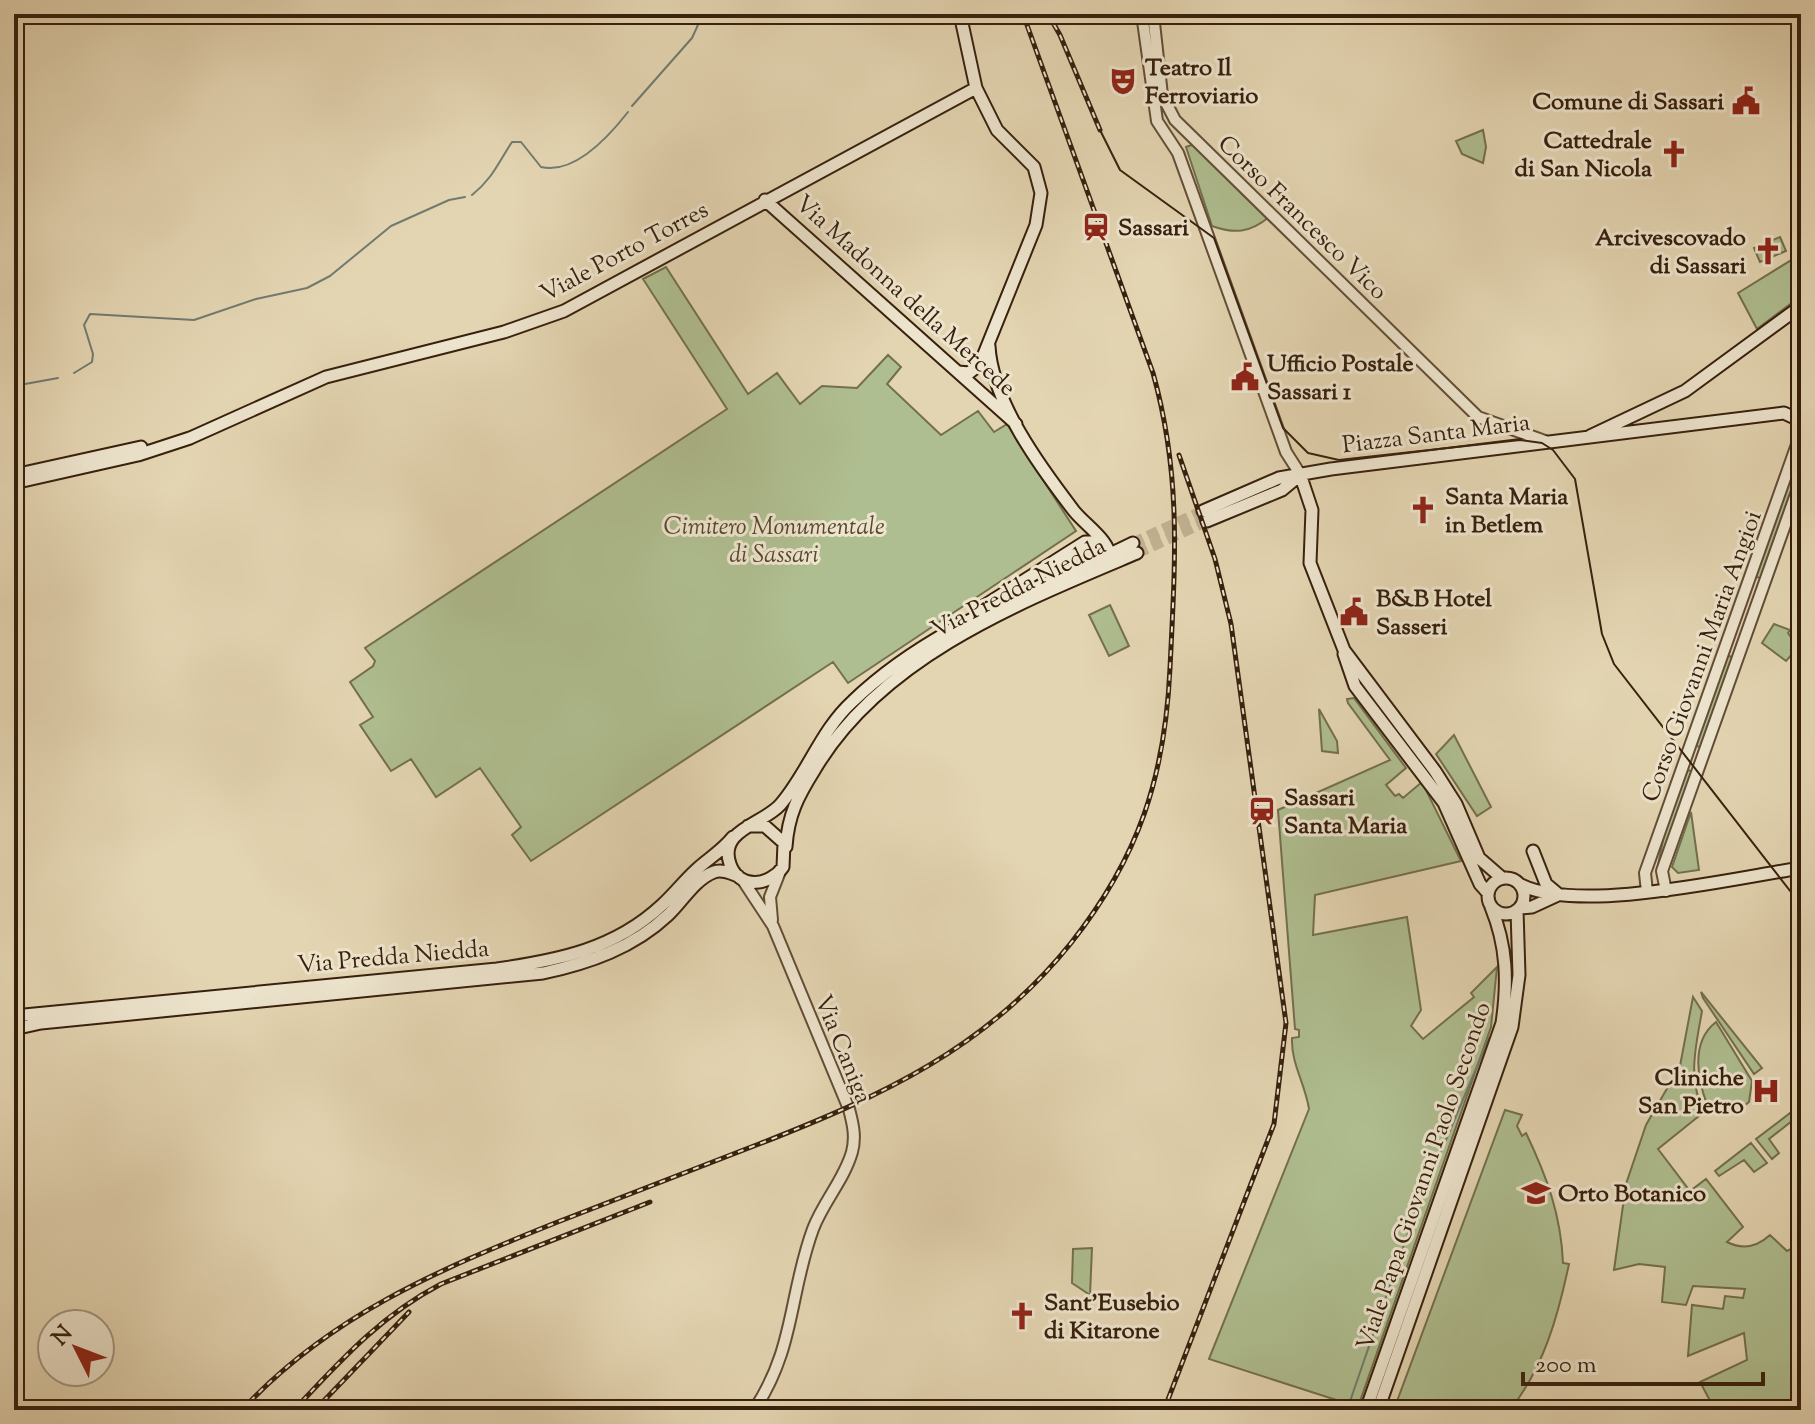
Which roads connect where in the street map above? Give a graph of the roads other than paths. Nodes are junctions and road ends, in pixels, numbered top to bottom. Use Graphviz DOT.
graph roads {
  1 [pos="960,14"];
  2 [pos="1149,15"];
  3 [pos="976,88"];
  4 [pos="1194,138"];
  5 [pos="1175,150"];
  6 [pos="765,200"];
  7 [pos="1801,306"];
  8 [pos="990,338"];
  9 [pos="958,372"];
  10 [pos="1655,408"];
  11 [pos="230,420"];
  12 [pos="1801,421"];
  13 [pos="1016,424"];
  14 [pos="1661,430"];
  15 [pos="1801,433"];
  16 [pos="1578,440"];
  17 [pos="1545,441"];
  18 [pos="1300,474"];
  19 [pos="14,475"];
  20 [pos="1801,480"];
  21 [pos="14,483"];
  22 [pos="1075,513"];
  23 [pos="1205,516"];
  24 [pos="1074,548"];
  25 [pos="1107,548"];
  26 [pos="1104,568"];
  27 [pos="945,634"];
  28 [pos="1344,650"];
  29 [pos="748,826"];
  30 [pos="733,837"];
  31 [pos="1533,851"];
  32 [pos="786,852"];
  33 [pos="1801,868"];
  34 [pos="1503,873"];
  35 [pos="779,874"];
  36 [pos="740,878"];
  37 [pos="1521,885"];
  38 [pos="1666,891"];
  39 [pos="1647,892"];
  40 [pos="1488,893"];
  41 [pos="1559,895"];
  42 [pos="1491,907"];
  43 [pos="1523,908"];
  44 [pos="773,926"];
  45 [pos="14,1016"];
  46 [pos="14,1029"];
  47 [pos="754,1410"];
  48 [pos="1366,1410"];
  49 [pos="1378,1410"];
  1 -- 3 [label="main road"];
  2 -- 4 [label="street, Corso Francesco Vico"];
  2 -- 5 [label="street, Corso Francesco Vico"];
  3 -- 6 [label="main road, Viale Porto Torres"];
  3 -- 8 [label="main road"];
  4 -- 5 [label="street"];
  4 -- 17 [label="street, Corso Francesco Vico"];
  5 -- 18 [label="street, Corso Francesco Vico"];
  6 -- 9 [label="main road, Via Madonna della Mercede"];
  6 -- 11 [label="main road, Viale Porto Torres"];
  7 -- 10 [label="main road"];
  8 -- 9 [label="main road"];
  8 -- 13 [label="main road"];
  9 -- 13 [label="main road, Via Madonna della Mercede"];
  10 -- 14 [label="main road"];
  10 -- 16 [label="main road"];
  11 -- 19 [label="main road, Viale Porto Torres"];
  11 -- 21 [label="main road, Viale Porto Torres"];
  12 -- 14 [label="main road, Piazza Santa Maria"];
  13 -- 22 [label="main road"];
  14 -- 16 [label="main road, Piazza Santa Maria"];
  15 -- 39 [label="street, Corso Giovanni Maria Angioi"];
  16 -- 17 [label="main road, Piazza Santa Maria"];
  17 -- 18 [label="main road, Piazza Santa Maria"];
  18 -- 23 [label="main road"];
  18 -- 28 [label="main road"];
  20 -- 38 [label="street, Corso Giovanni Maria Angioi"];
  22 -- 24 [label="main road"];
  22 -- 25 [label="main road"];
  24 -- 25 [label="main road, Via Predda Niedda"];
  24 -- 27 [label="main road, Via Predda Niedda"];
  25 -- 26 [label="main road"];
  25 -- 26 [label="main road, Via Predda Niedda"];
  25 -- 27 [label="main road, Via Predda Niedda"];
  26 -- 32 [label="main road, Via Predda Niedda"];
  27 -- 29 [label="main road, Via Predda Niedda"];
  28 -- 34 [label="main road"];
  28 -- 40 [label="main road"];
  29 -- 30 [label="main road"];
  29 -- 32 [label="main road"];
  30 -- 36 [label="main road"];
  30 -- 45 [label="main road, Via Predda Niedda"];
  31 -- 41 [label="main road"];
  32 -- 35 [label="main road"];
  33 -- 38 [label="main road"];
  34 -- 37 [label="main road"];
  34 -- 40 [label="main road"];
  35 -- 36 [label="main road"];
  35 -- 44 [label="street, Via Caniga"];
  36 -- 44 [label="street, Via Caniga"];
  36 -- 46 [label="main road, Via Predda Niedda"];
  37 -- 41 [label="main road"];
  37 -- 43 [label="main road"];
  38 -- 39 [label="main road"];
  39 -- 41 [label="main road"];
  40 -- 42 [label="main road"];
  41 -- 43 [label="main road"];
  42 -- 43 [label="main road"];
  42 -- 48 [label="main road, Viale Papa Giovanni Paolo Secondo"];
  43 -- 49 [label="main road, Viale Papa Giovanni Paolo Secondo"];
  44 -- 47 [label="street, Via Caniga"];
}
